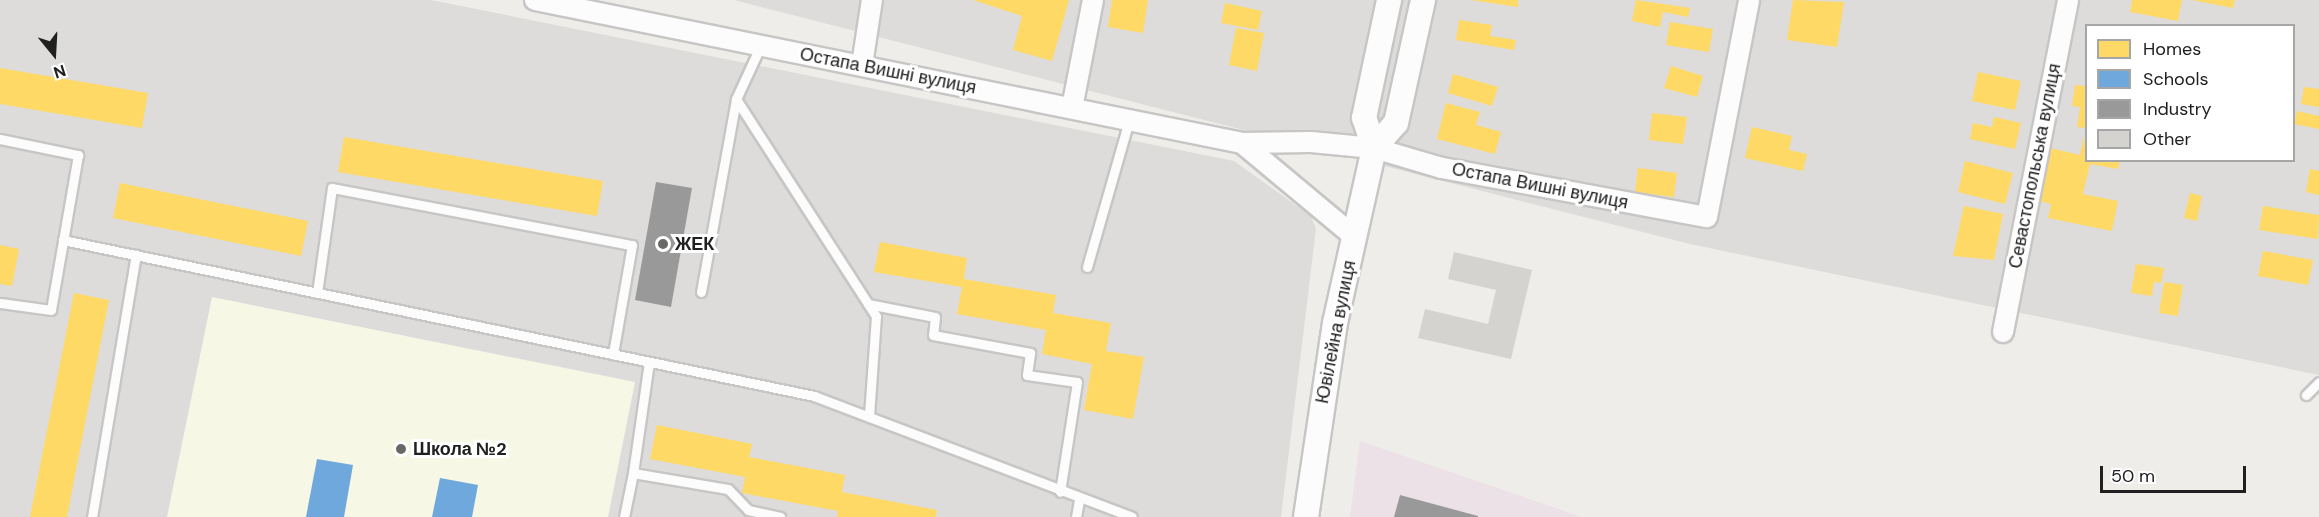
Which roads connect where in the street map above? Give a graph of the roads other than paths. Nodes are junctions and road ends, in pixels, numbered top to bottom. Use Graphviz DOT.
graph roads {
  1 [pos="535,0"];
  2 [pos="872,0"];
  3 [pos="1093,0"];
  4 [pos="1389,0"];
  5 [pos="1423,0"];
  6 [pos="1749,0"];
  7 [pos="2068,0"];
  8 [pos="760,47"];
  9 [pos="862,65"];
  10 [pos="736,99"];
  11 [pos="1072,108"];
  12 [pos="1129,121"];
  13 [pos="0,139"];
  14 [pos="1242,143"];
  15 [pos="1374,148"];
  16 [pos="1355,237"];
  17 [pos="63,240"];
  18 [pos="136,255"];
  19 [pos="1087,267"];
  20 [pos="700,292"];
  21 [pos="317,293"];
  22 [pos="0,303"];
  23 [pos="868,304"];
  24 [pos="2003,332"];
  25 [pos="613,354"];
  26 [pos="649,362"];
  27 [pos="2319,382"];
  28 [pos="2306,395"];
  29 [pos="869,417"];
  30 [pos="633,473"];
  31 [pos="1060,492"];
  32 [pos="1079,500"];
  33 [pos="92,517"];
  34 [pos="624,517"];
  35 [pos="780,517"];
  36 [pos="1076,517"];
  37 [pos="1132,517"];
  38 [pos="1306,517"];
  1 -- 8 [label="street, Остапа Вишні вулиця"];
  2 -- 9 [label="street"];
  3 -- 11 [label="street"];
  4 -- 15 [label="street"];
  5 -- 15 [label="street"];
  6 -- 15 [label="street, Остапа Вишні вулиця"];
  7 -- 24 [label="street, Севастопольська вулиця"];
  8 -- 9 [label="street, Остапа Вишні вулиця"];
  8 -- 10 [label="lane"];
  9 -- 11 [label="street, Остапа Вишні вулиця"];
  10 -- 20 [label="lane"];
  10 -- 23 [label="lane"];
  11 -- 12 [label="street, Остапа Вишні вулиця"];
  12 -- 14 [label="street, Остапа Вишні вулиця"];
  12 -- 19 [label="lane"];
  13 -- 17 [label="lane"];
  14 -- 15 [label="street, Остапа Вишні вулиця"];
  14 -- 16 [label="street"];
  15 -- 16 [label="street, Ювілейна вулиця"];
  16 -- 38 [label="street, Ювілейна вулиця"];
  17 -- 18 [label="lane"];
  17 -- 22 [label="lane"];
  18 -- 21 [label="lane"];
  18 -- 33 [label="lane"];
  21 -- 25 [label="lane"];
  21 -- 25 [label="lane"];
  23 -- 29 [label="lane"];
  23 -- 31 [label="lane"];
  25 -- 26 [label="lane"];
  26 -- 29 [label="lane"];
  26 -- 30 [label="lane"];
  27 -- 28 [label="lane"];
  29 -- 31 [label="lane"];
  30 -- 34 [label="lane"];
  30 -- 35 [label="lane"];
  31 -- 32 [label="lane"];
  32 -- 36 [label="lane"];
  32 -- 37 [label="lane"];
}
